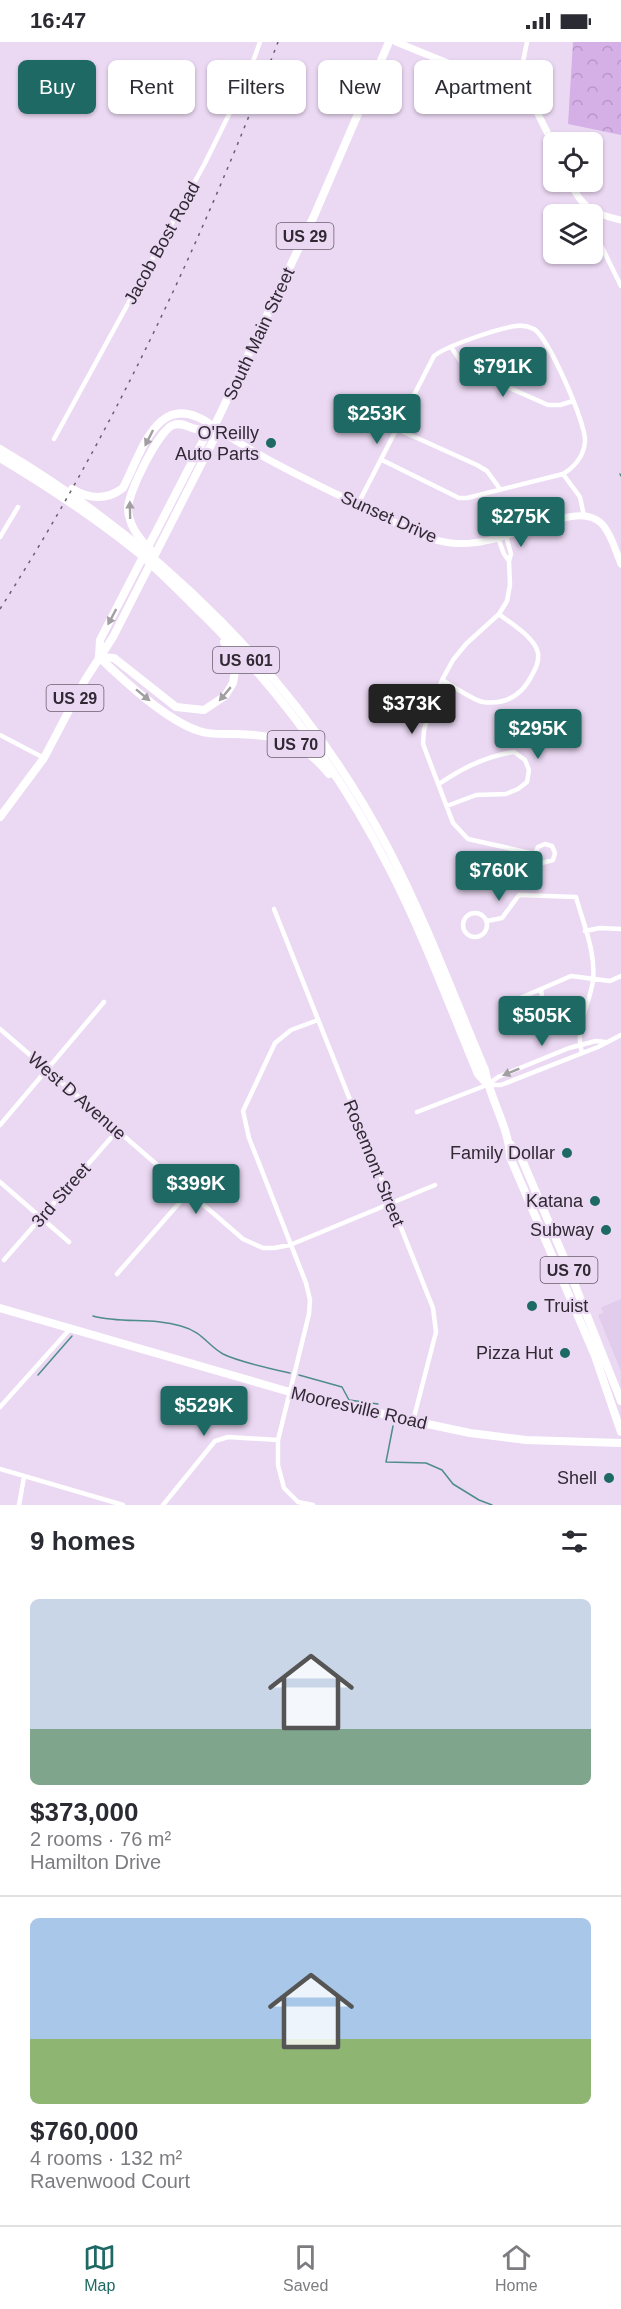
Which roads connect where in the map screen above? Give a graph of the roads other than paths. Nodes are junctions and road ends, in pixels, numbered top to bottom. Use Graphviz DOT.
graph roads {
  1 [pos="260,42"];
  2 [pos="389,42"];
  3 [pos="396,42"];
  4 [pos="527,42"];
  5 [pos="440,60"];
  6 [pos="523,60"];
  7 [pos="538,114"];
  8 [pos="547,132"];
  9 [pos="603,216"];
  10 [pos="621,220"];
  11 [pos="603,253"];
  12 [pos="621,286"];
  13 [pos="451,347"];
  14 [pos="573,400"];
  15 [pos="214,427"];
  16 [pos="397,429"];
  17 [pos="54,439"];
  18 [pos="0,449"];
  19 [pos="0,458"];
  20 [pos="382,460"];
  21 [pos="563,474"];
  22 [pos="500,489"];
  23 [pos="358,504"];
  24 [pos="18,507"];
  25 [pos="584,516"];
  26 [pos="506,536"];
  27 [pos="0,537"];
  28 [pos="498,538"];
  29 [pos="508,561"];
  30 [pos="621,564"];
  31 [pos="185,591"];
  32 [pos="499,614"];
  33 [pos="99,657"];
  34 [pos="442,680"];
  35 [pos="0,735"];
  36 [pos="44,758"];
  37 [pos="439,784"];
  38 [pos="447,806"];
  39 [pos="0,817"];
  40 [pos="535,854"];
  41 [pos="274,909"];
  42 [pos="487,921"];
  43 [pos="418,929"];
  44 [pos="621,929"];
  45 [pos="585,931"];
  46 [pos="621,976"];
  47 [pos="593,979"];
  48 [pos="541,990"];
  49 [pos="104,1002"];
  50 [pos="318,1020"];
  51 [pos="0,1029"];
  52 [pos="621,1035"];
  53 [pos="606,1042"];
  54 [pos="580,1046"];
  55 [pos="582,1053"];
  56 [pos="48,1071"];
  57 [pos="487,1085"];
  58 [pos="417,1112"];
  59 [pos="0,1125"];
  60 [pos="117,1131"];
  61 [pos="510,1144"];
  62 [pos="0,1182"];
  63 [pos="435,1185"];
  64 [pos="188,1193"];
  65 [pos="390,1204"];
  66 [pos="41,1218"];
  67 [pos="69,1242"];
  68 [pos="291,1245"];
  69 [pos="4,1260"];
  70 [pos="117,1274"];
  71 [pos="0,1308"];
  72 [pos="70,1329"];
  73 [pos="290,1392"];
  74 [pos="621,1401"];
  75 [pos="0,1407"];
  76 [pos="413,1421"];
  77 [pos="621,1432"];
  78 [pos="278,1440"];
  79 [pos="621,1443"];
  80 [pos="0,1469"];
  81 [pos="24,1477"];
  82 [pos="19,1505"];
  83 [pos="123,1505"];
  84 [pos="163,1505"];
  85 [pos="313,1505"];
  1 -- 17 [label="street, Jacob Bost Road"];
  2 -- 15 [label="main road, South Main Street / US 29"];
  3 -- 5 [label="street"];
  4 -- 6 [label="street"];
  7 -- 8 [label="street"];
  9 -- 10 [label="street"];
  11 -- 12 [label="street"];
  13 -- 14 [label="street"];
  13 -- 14 [label="street"];
  13 -- 16 [label="street"];
  14 -- 21 [label="street"];
  15 -- 18 [label="highway, one-way"];
  15 -- 23 [label="street, Sunset Drive"];
  31 -- 15 [label="highway, US 70, one-way"];
  15 -- 33 [label="main road, South Main Street / US 29"];
  15 -- 33 [label="main road, South Main Street / US 29, one-way"];
  16 -- 20 [label="street"];
  16 -- 22 [label="street"];
  18 -- 31 [label="highway, US 601"];
  19 -- 31 [label="highway, US 601"];
  20 -- 22 [label="street"];
  20 -- 23 [label="street"];
  21 -- 22 [label="street"];
  21 -- 25 [label="street"];
  23 -- 28 [label="street, Sunset Drive"];
  24 -- 27 [label="street"];
  25 -- 26 [label="street, Sunset Drive"];
  25 -- 30 [label="street"];
  26 -- 28 [label="street, Sunset Drive"];
  26 -- 29 [label="street"];
  28 -- 29 [label="street"];
  29 -- 32 [label="street"];
  31 -- 33 [label="highway, one-way"];
  31 -- 43 [label="highway, US 601"];
  31 -- 57 [label="highway, US 70"];
  32 -- 34 [label="street"];
  32 -- 34 [label="street"];
  33 -- 36 [label="main road, South Main Street / US 29"];
  33 -- 43 [label="highway, US 70, one-way"];
  34 -- 37 [label="street"];
  35 -- 36 [label="street"];
  36 -- 39 [label="main road, South Main Street / US 29"];
  37 -- 38 [label="street"];
  37 -- 38 [label="street"];
  38 -- 40 [label="street"];
  40 -- 40 [label="street"];
  41 -- 50 [label="street, Rosemont Street"];
  42 -- 42 [label="street"];
  42 -- 45 [label="street"];
  43 -- 57 [label="highway, US 70"];
  44 -- 45 [label="street"];
  45 -- 47 [label="street"];
  46 -- 47 [label="street"];
  47 -- 48 [label="street"];
  47 -- 54 [label="street"];
  48 -- 48 [label="street"];
  49 -- 56 [label="street"];
  50 -- 65 [label="street, Rosemont Street"];
  50 -- 68 [label="street"];
  51 -- 56 [label="street, West D Avenue"];
  52 -- 53 [label="street"];
  53 -- 54 [label="street"];
  53 -- 55 [label="street"];
  54 -- 55 [label="street"];
  54 -- 57 [label="street, one-way"];
  55 -- 57 [label="street"];
  56 -- 59 [label="street"];
  56 -- 60 [label="street, West D Avenue"];
  57 -- 58 [label="street"];
  57 -- 61 [label="highway, US 70"];
  60 -- 64 [label="street, West D Avenue"];
  60 -- 66 [label="street, 3rd Street"];
  61 -- 74 [label="highway, US 70"];
  61 -- 77 [label="highway, US 70"];
  62 -- 66 [label="street"];
  63 -- 65 [label="street, West D Avenue"];
  64 -- 68 [label="street, West D Avenue"];
  64 -- 70 [label="street"];
  65 -- 68 [label="street, West D Avenue"];
  65 -- 76 [label="street, Rosemont Street"];
  66 -- 67 [label="street"];
  66 -- 69 [label="street, 3rd Street"];
  68 -- 73 [label="street"];
  71 -- 72 [label="main road, Mooresville Road"];
  72 -- 73 [label="main road, Mooresville Road"];
  72 -- 75 [label="street"];
  73 -- 76 [label="main road, Mooresville Road"];
  73 -- 78 [label="street"];
  76 -- 79 [label="main road, Mooresville Road"];
  78 -- 84 [label="street"];
  78 -- 85 [label="street"];
  80 -- 81 [label="street"];
  81 -- 82 [label="street"];
  81 -- 83 [label="street"];
}
